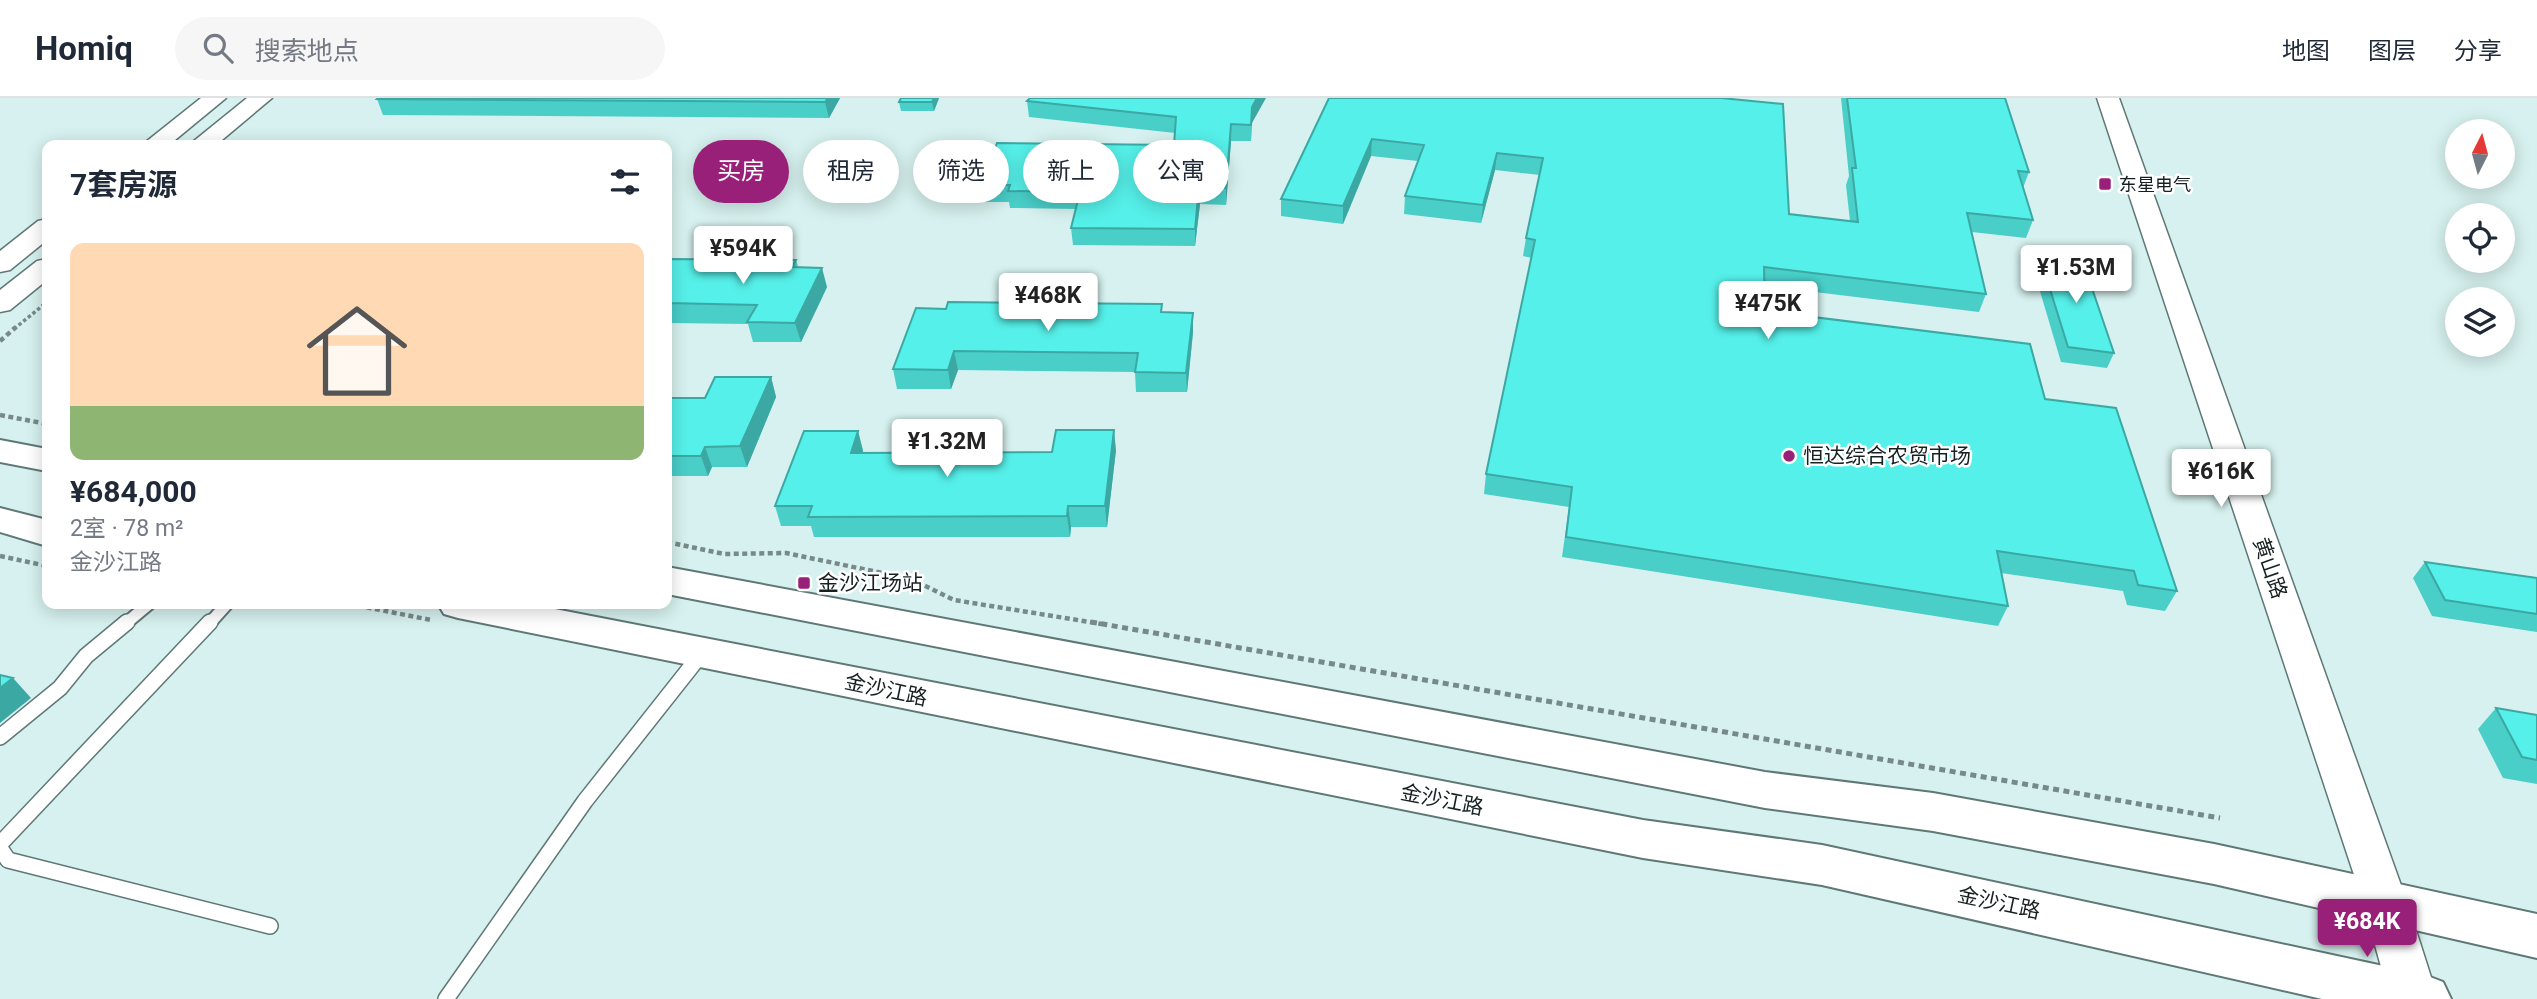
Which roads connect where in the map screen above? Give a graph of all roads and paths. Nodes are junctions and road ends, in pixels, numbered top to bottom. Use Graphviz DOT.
graph roads {
  1 [pos="215,98"];
  2 [pos="261,98"];
  3 [pos="2108,98"];
  4 [pos="160,140"];
  5 [pos="207,140"];
  6 [pos="42,232"];
  7 [pos="0,264"];
  8 [pos="42,271"];
  9 [pos="0,304"];
  10 [pos="42,306"];
  11 [pos="0,341"];
  12 [pos="0,415"];
  13 [pos="42,423"];
  14 [pos="0,451"];
  15 [pos="42,459"];
  16 [pos="14,532"];
  17 [pos="672,543"];
  18 [pos="42,561"];
  19 [pos="672,581"];
  20 [pos="143,609"];
  21 [pos="222,609"];
  22 [pos="483,609"];
  23 [pos="702,652"];
  24 [pos="0,737"];
  25 [pos="2220,818"];
  26 [pos="0,846"];
  27 [pos="2385,902"];
  28 [pos="270,926"];
  29 [pos="2537,936"];
  30 [pos="2417,998"];
  31 [pos="446,999"];
  1 -- 4 [label="street"];
  2 -- 5 [label="street"];
  3 -- 27 [label="street, 黄山路"];
  6 -- 7 [label="street"];
  8 -- 9 [label="street"];
  10 -- 11 [label="path"];
  12 -- 13 [label="path"];
  14 -- 15 [label="main road"];
  16 -- 18 [label="path"];
  17 -- 25 [label="path"];
  19 -- 27 [label="main road"];
  20 -- 24 [label="lane"];
  21 -- 26 [label="lane"];
  22 -- 23 [label="main road, 金沙江路"];
  23 -- 30 [label="main road, 金沙江路"];
  23 -- 31 [label="lane"];
  26 -- 28 [label="lane"];
  27 -- 29 [label="main road"];
  27 -- 30 [label="street, 黄山路"];
}
